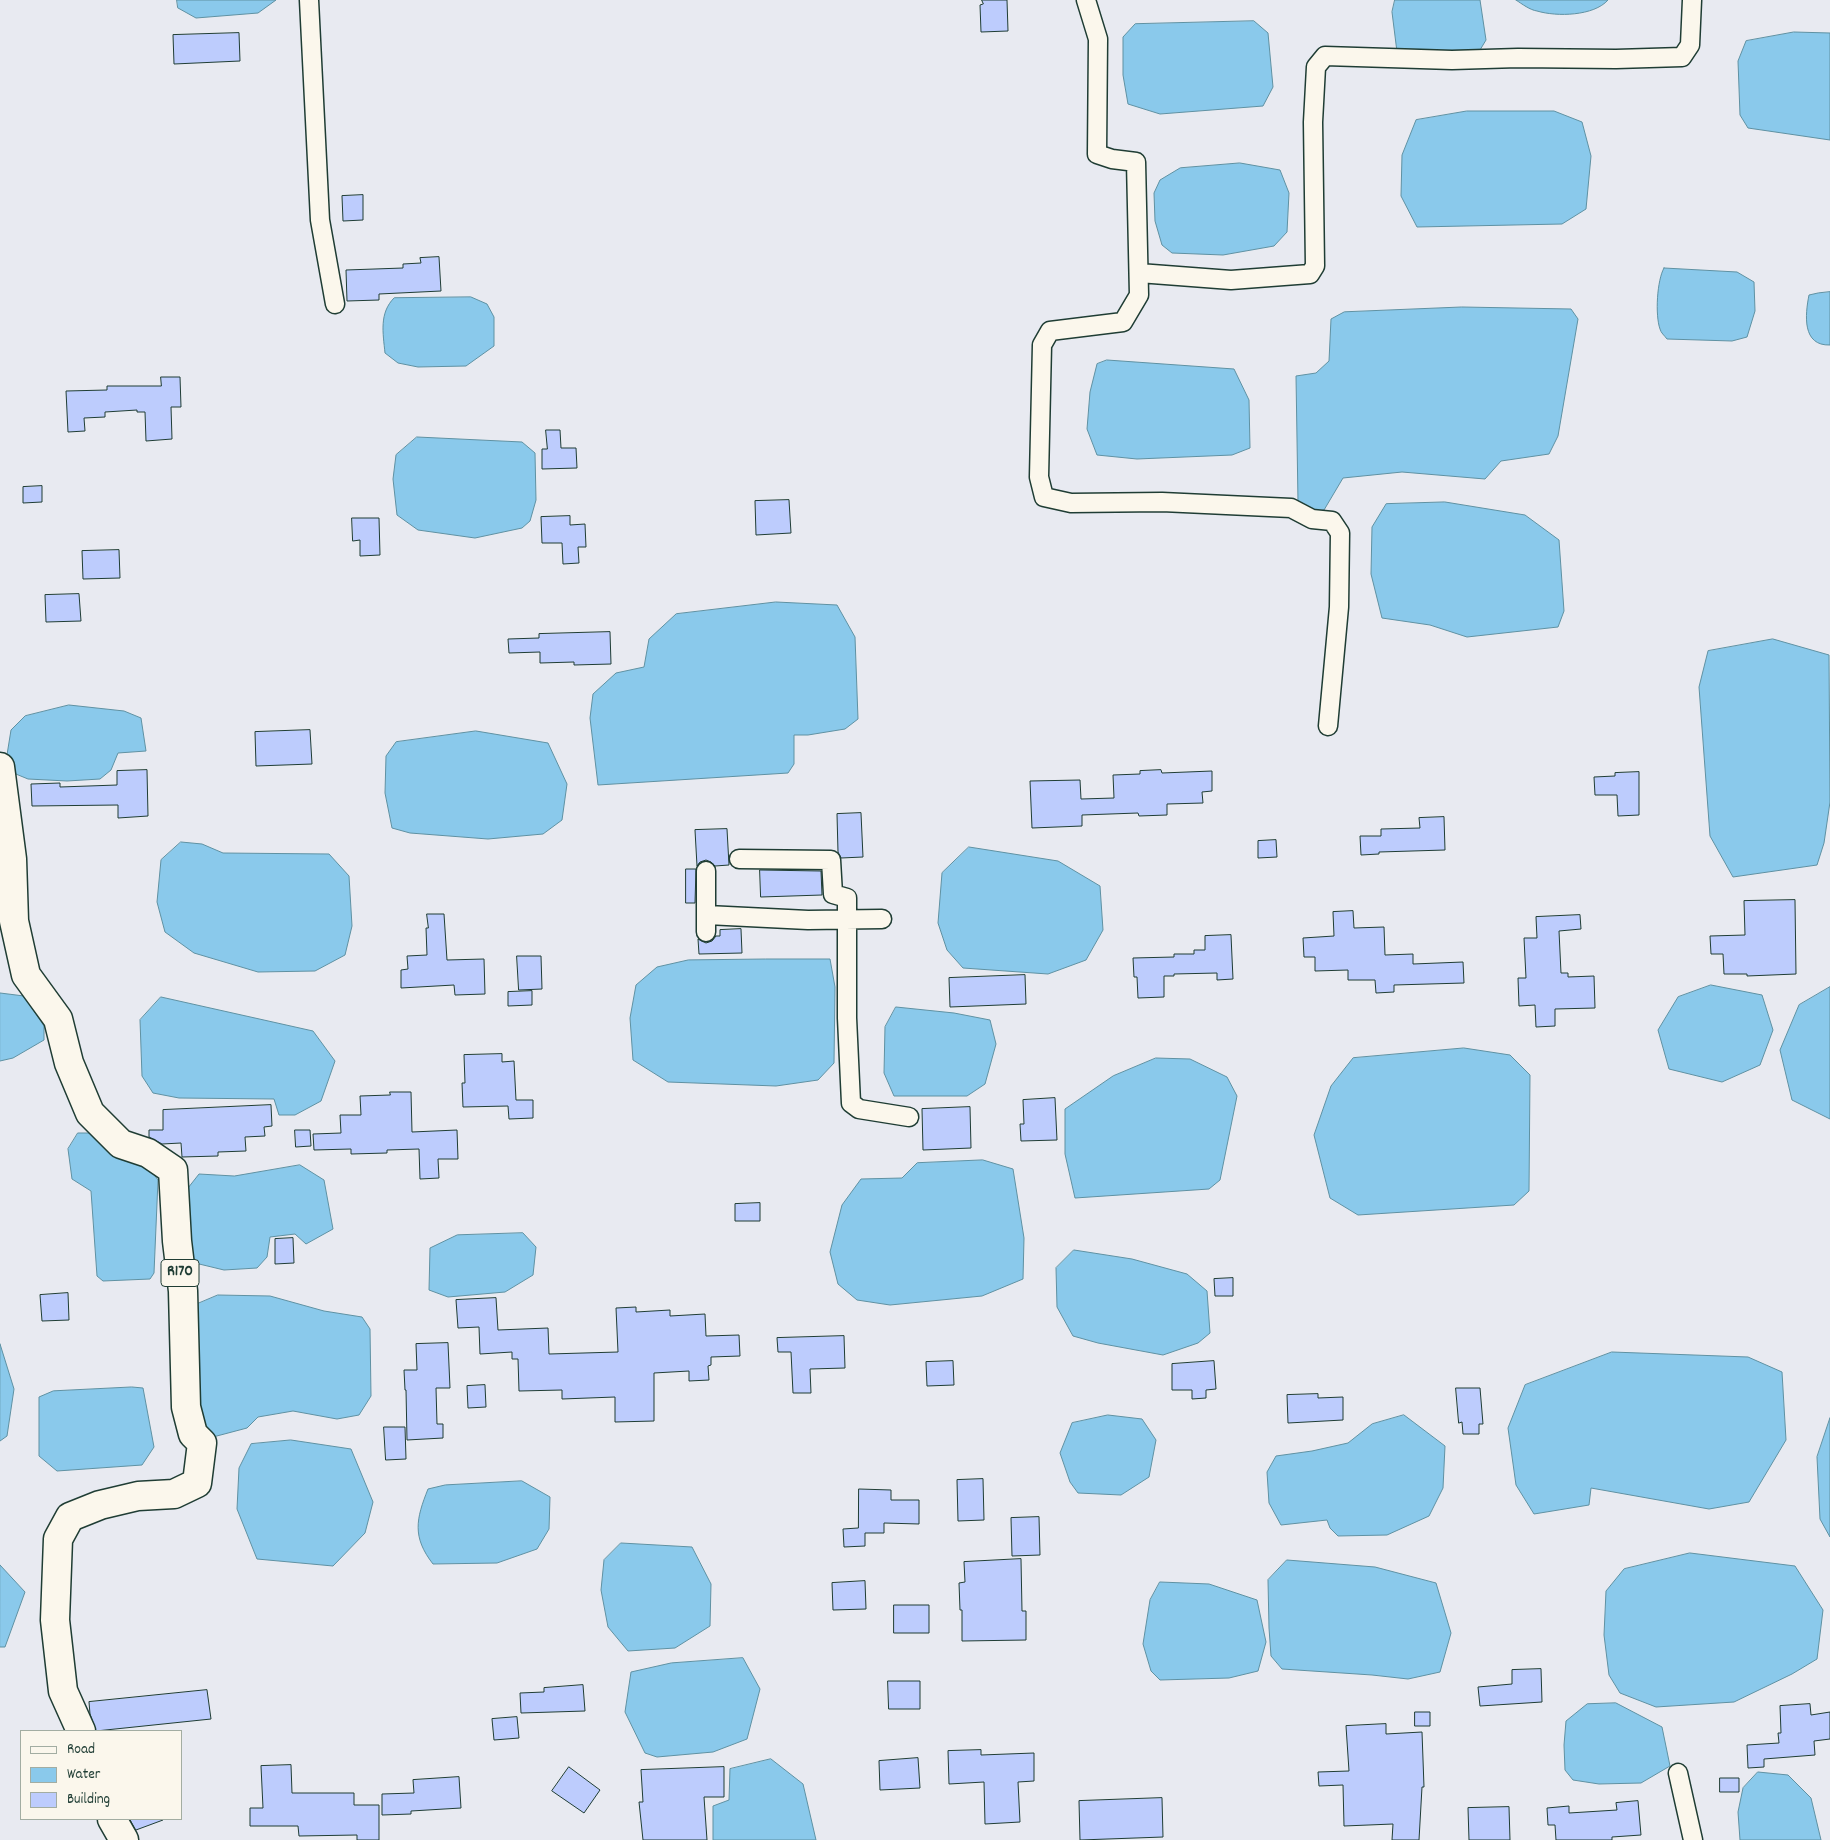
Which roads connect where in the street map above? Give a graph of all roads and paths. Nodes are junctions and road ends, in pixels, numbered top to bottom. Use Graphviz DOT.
graph roads {
  1 [pos="309,0"];
  2 [pos="1086,0"];
  3 [pos="1692,0"];
  4 [pos="1139,273"];
  5 [pos="335,304"];
  6 [pos="1328,726"];
  7 [pos="0,766"];
  8 [pos="738,859"];
  9 [pos="706,870"];
  10 [pos="882,919"];
  11 [pos="848,920"];
  12 [pos="909,1117"];
  13 [pos="81,1730"];
  14 [pos="1678,1773"];
  15 [pos="113,1820"];
  16 [pos="124,1840"];
  17 [pos="1693,1840"];
  1 -- 5 [label="street"];
  2 -- 4 [label="street"];
  3 -- 4 [label="street"];
  4 -- 6 [label="street"];
  7 -- 13 [label="main road, R170"];
  8 -- 11 [label="street"];
  9 -- 11 [label="street"];
  10 -- 11 [label="street"];
  11 -- 12 [label="street"];
  14 -- 17 [label="street"];
  15 -- 16 [label="main road"];
}
